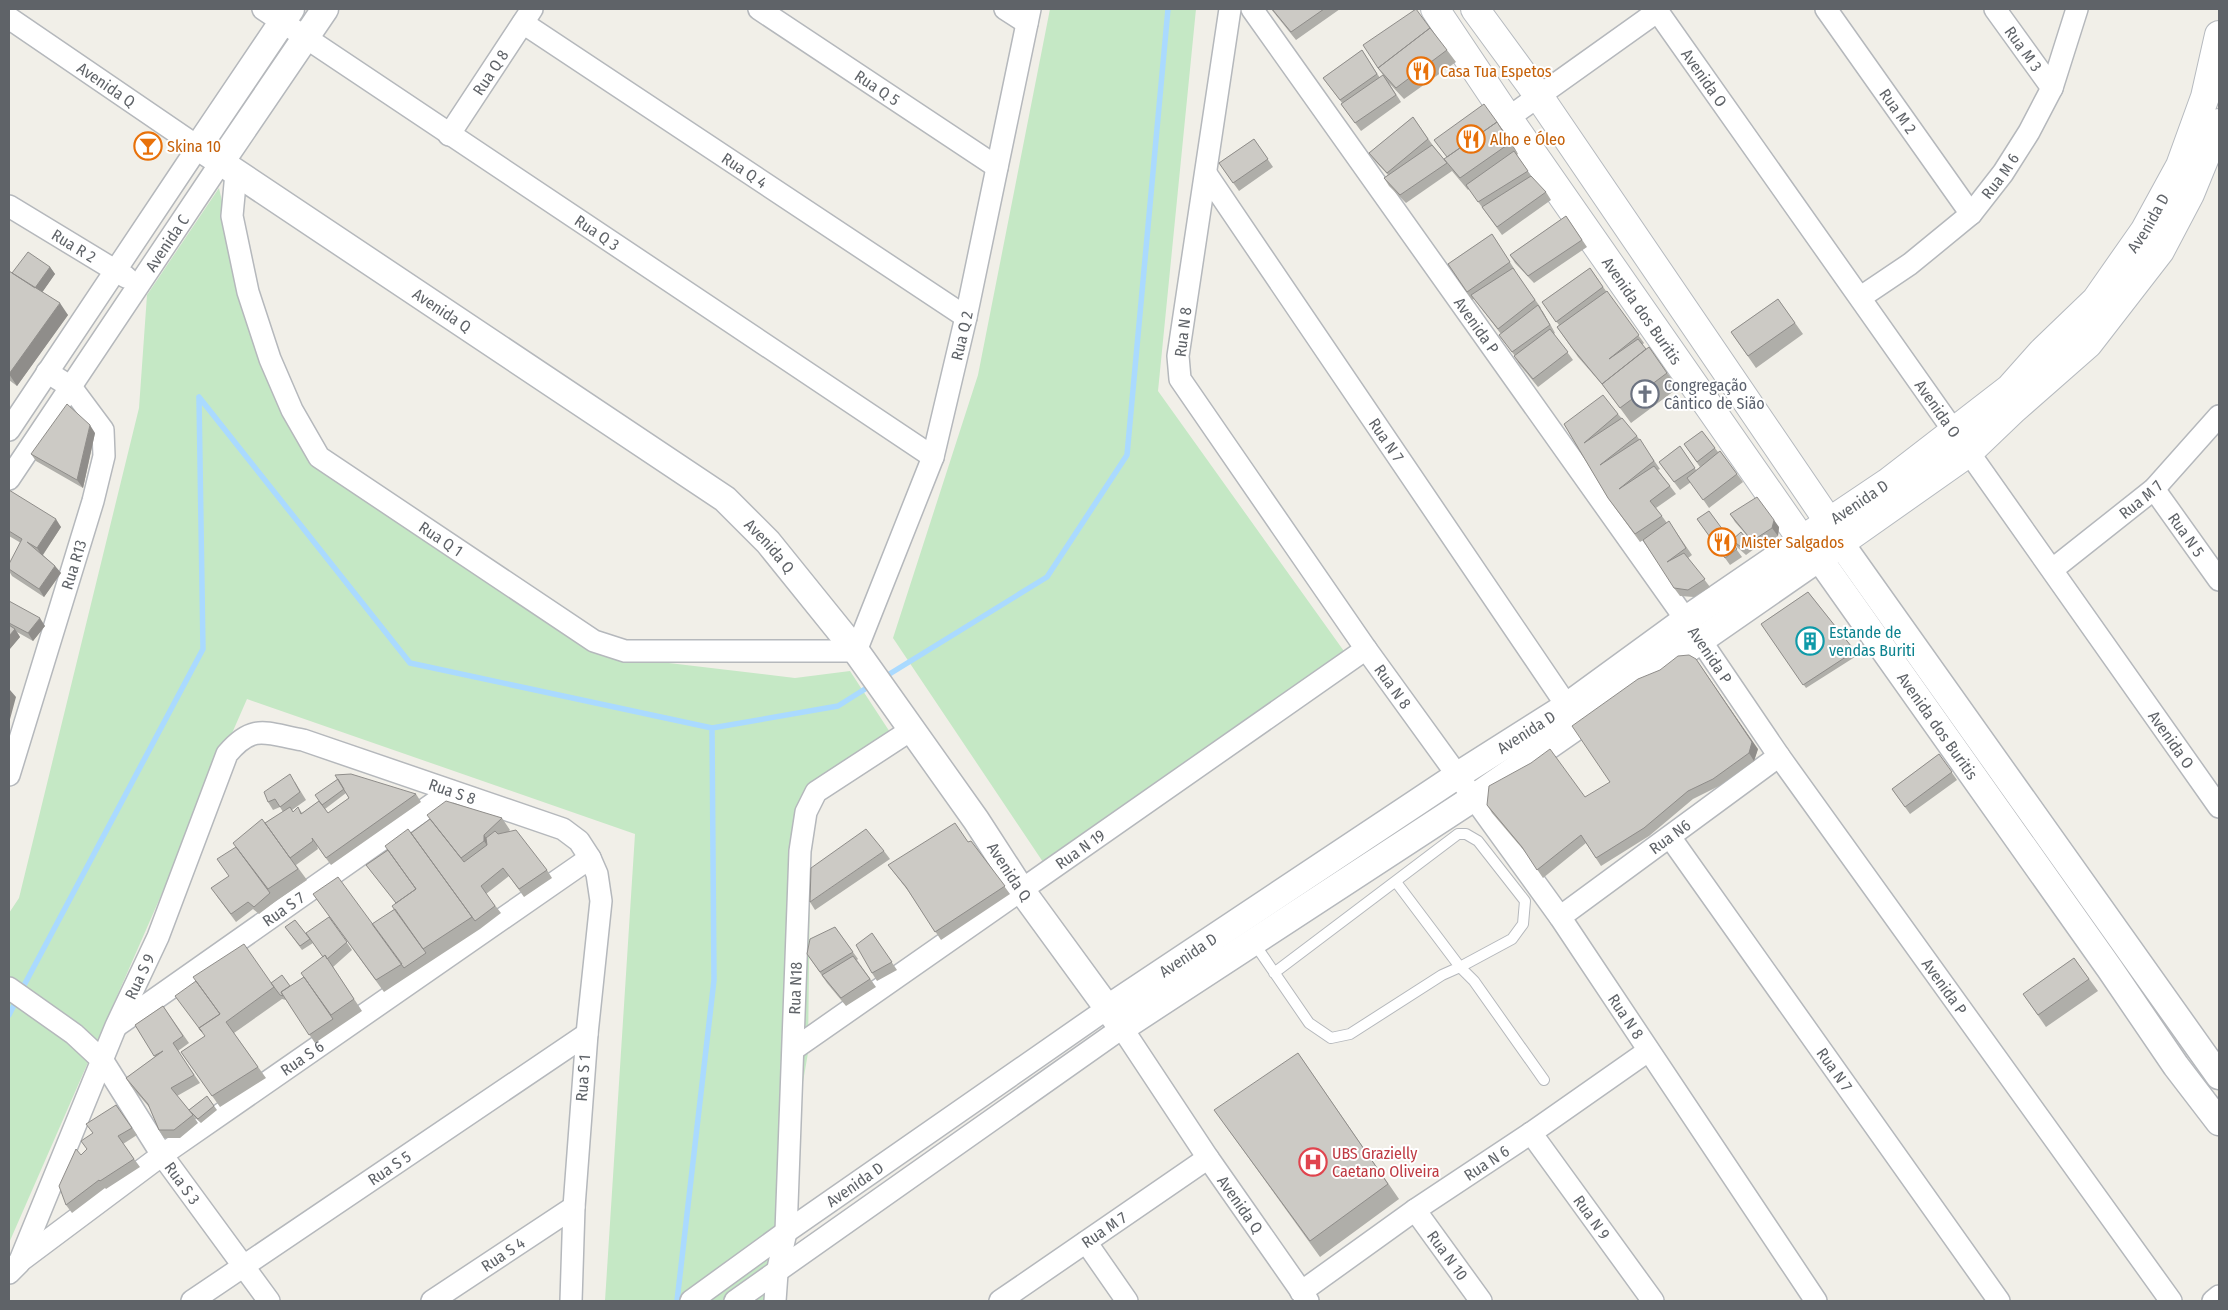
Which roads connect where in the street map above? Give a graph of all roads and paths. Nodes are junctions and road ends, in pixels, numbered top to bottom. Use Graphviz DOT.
graph roads {
  1 [pos="325,9"];
  2 [pos="759,9"];
  3 [pos="1005,9"];
  4 [pos="1230,9"];
  5 [pos="1252,9"];
  6 [pos="1435,9"];
  7 [pos="1475,9"];
  8 [pos="1826,9"];
  9 [pos="1995,9"];
  10 [pos="2076,9"];
  11 [pos="1657,10"];
  12 [pos="279,13"];
  13 [pos="528,16"];
  14 [pos="1029,16"];
  15 [pos="9,18"];
  16 [pos="2219,36"];
  17 [pos="306,37"];
  18 [pos="2052,88"];
  19 [pos="1538,95"];
  20 [pos="1508,118"];
  21 [pos="2219,123"];
  22 [pos="449,135"];
  23 [pos="198,146"];
  24 [pos="229,167"];
  25 [pos="997,167"];
  26 [pos="1207,175"];
  27 [pos="9,206"];
  28 [pos="1971,214"];
  29 [pos="114,271"];
  30 [pos="139,285"];
  31 [pos="1861,298"];
  32 [pos="966,317"];
  33 [pos="48,372"];
  34 [pos="71,387"];
  35 [pos="2219,416"];
  36 [pos="9,430"];
  37 [pos="1961,443"];
  38 [pos="933,458"];
  39 [pos="9,479"];
  40 [pos="2154,489"];
  41 [pos="1823,541"];
  42 [pos="2053,569"];
  43 [pos="2219,580"];
  44 [pos="1685,620"];
  45 [pos="1700,641"];
  46 [pos="1366,649"];
  47 [pos="870,671"];
  48 [pos="1567,706"];
  49 [pos="911,730"];
  50 [pos="303,740"];
  51 [pos="1779,756"];
  52 [pos="9,775"];
  53 [pos="1458,775"];
  54 [pos="451,791"];
  55 [pos="1475,797"];
  56 [pos="2219,807"];
  57 [pos="1670,837"];
  58 [pos="590,858"];
  59 [pos="1396,882"];
  60 [pos="1022,891"];
  61 [pos="1560,917"];
  62 [pos="1254,942"];
  63 [pos="1460,967"];
  64 [pos="1274,973"];
  65 [pos="9,988"];
  66 [pos="1115,1018"];
  67 [pos="116,1026"];
  68 [pos="587,1034"];
  69 [pos="794,1049"];
  70 [pos="1648,1051"];
  71 [pos="103,1062"];
  72 [pos="2219,1076"];
  73 [pos="1544,1080"];
  74 [pos="2219,1122"];
  75 [pos="1531,1133"];
  76 [pos="162,1155"];
  77 [pos="1208,1158"];
  78 [pos="574,1207"];
  79 [pos="1415,1210"];
  80 [pos="786,1232"];
  81 [pos="1086,1242"];
  82 [pos="243,1266"];
  83 [pos="14,1268"];
  84 [pos="777,1273"];
  85 [pos="2219,1296"];
  86 [pos="1305,1297"];
  87 [pos="192,1301"];
  88 [pos="269,1301"];
  89 [pos="432,1301"];
  90 [pos="571,1301"];
  91 [pos="691,1301"];
  92 [pos="734,1301"];
  93 [pos="775,1301"];
  94 [pos="1000,1301"];
  95 [pos="1127,1301"];
  96 [pos="1481,1301"];
  97 [pos="1653,1301"];
  98 [pos="1816,1301"];
  99 [pos="1999,1301"];
  100 [pos="2170,1301"];
  101 [pos="2213,1301"];
  1 -- 17 [label="street, Avenida C"];
  2 -- 25 [label="street, Rua Q 5"];
  3 -- 14 [label="street"];
  4 -- 26 [label="street, Rua N 8"];
  5 -- 44 [label="street, Avenida P"];
  6 -- 20 [label="main road, Avenida dos Buritis"];
  7 -- 19 [label="main road, Avenida dos Buritis"];
  8 -- 28 [label="street, Rua M 2"];
  9 -- 18 [label="street, Rua M 3"];
  10 -- 18 [label="street, Rua M 6"];
  11 -- 19 [label="street"];
  11 -- 31 [label="street, Avenida O"];
  12 -- 17 [label="street, Rua Q 3"];
  12 -- 23 [label="street, Avenida C"];
  13 -- 22 [label="street, Rua Q 8"];
  13 -- 32 [label="street, Rua Q 4"];
  14 -- 25 [label="street, Rua Q 2"];
  15 -- 23 [label="street, Avenida Q"];
  16 -- 37 [label="main road, Avenida D"];
  17 -- 22 [label="street, Rua Q 3"];
  17 -- 24 [label="street, Avenida C"];
  18 -- 28 [label="street, Rua M 6"];
  19 -- 20 [label="street"];
  19 -- 41 [label="main road, Avenida dos Buritis"];
  20 -- 41 [label="main road, Avenida dos Buritis"];
  21 -- 37 [label="main road, Avenida D"];
  22 -- 38 [label="street, Rua Q 3"];
  23 -- 24 [label="street, Avenida Q"];
  23 -- 29 [label="street, Avenida C"];
  24 -- 30 [label="street, Avenida C"];
  24 -- 47 [label="street, Avenida Q"];
  24 -- 47 [label="street, Rua Q 1"];
  25 -- 32 [label="street, Rua Q 2"];
  26 -- 46 [label="street, Rua N 8"];
  26 -- 48 [label="street, Rua N 7"];
  27 -- 29 [label="street, Rua R 2"];
  28 -- 31 [label="street, Rua M 6"];
  29 -- 30 [label="street, Rua R 2"];
  29 -- 33 [label="street, Avenida C"];
  30 -- 34 [label="street, Avenida C"];
  31 -- 37 [label="street, Avenida O"];
  32 -- 38 [label="street, Rua Q 2"];
  33 -- 34 [label="street, Rua R13"];
  33 -- 36 [label="street, Avenida C"];
  34 -- 39 [label="street, Avenida C"];
  34 -- 52 [label="street, Rua R13"];
  35 -- 40 [label="street, Rua M 7"];
  37 -- 41 [label="main road, Avenida D"];
  37 -- 42 [label="street, Avenida O"];
  38 -- 47 [label="street, Rua Q 2"];
  40 -- 42 [label="street, Rua M 7"];
  40 -- 43 [label="street, Rua N 5"];
  41 -- 44 [label="street, Avenida D"];
  41 -- 45 [label="street, Avenida D"];
  41 -- 72 [label="street, Avenida dos Buritis"];
  41 -- 74 [label="street, Avenida dos Buritis"];
  42 -- 56 [label="street, Avenida O"];
  44 -- 45 [label="street, Avenida P"];
  44 -- 48 [label="street, Avenida D"];
  45 -- 51 [label="street, Avenida P"];
  45 -- 55 [label="street, Avenida D"];
  46 -- 53 [label="street, Rua N 8"];
  46 -- 60 [label="street, Rua N 19"];
  47 -- 49 [label="street, Avenida Q"];
  48 -- 53 [label="street, Avenida D"];
  49 -- 60 [label="street, Avenida Q"];
  49 -- 69 [label="street, Rua N18"];
  50 -- 54 [label="street, Rua S 8"];
  50 -- 67 [label="street, Rua S 9"];
  51 -- 57 [label="street, Rua N6"];
  51 -- 100 [label="street, Avenida P"];
  53 -- 55 [label="street, Rua N 8"];
  53 -- 66 [label="street, Avenida D"];
  54 -- 58 [label="street, Rua S 8"];
  54 -- 67 [label="street, Rua S 7"];
  55 -- 61 [label="street, Rua N 8"];
  55 -- 62 [label="street, Avenida D"];
  57 -- 61 [label="street, Rua N6"];
  57 -- 99 [label="street, Rua N 7"];
  58 -- 68 [label="street, Rua S 1"];
  58 -- 76 [label="street, Rua S 6"];
  59 -- 63 [label="lane"];
  59 -- 63 [label="lane"];
  59 -- 64 [label="lane"];
  60 -- 66 [label="street, Avenida Q"];
  60 -- 69 [label="street, Rua N 19"];
  61 -- 70 [label="street, Rua N 8"];
  62 -- 64 [label="lane"];
  62 -- 66 [label="street, Avenida D"];
  63 -- 64 [label="lane"];
  63 -- 73 [label="lane"];
  65 -- 71 [label="street, Rua S 3"];
  66 -- 77 [label="street, Avenida Q"];
  66 -- 80 [label="street, Avenida D"];
  66 -- 84 [label="street, Avenida D"];
  67 -- 71 [label="street, Rua S 9"];
  68 -- 78 [label="street, Rua S 1"];
  68 -- 82 [label="street, Rua S 5"];
  69 -- 80 [label="street, Rua N18"];
  70 -- 75 [label="street, Rua N 6"];
  70 -- 98 [label="street, Rua N 8"];
  71 -- 76 [label="street, Rua S 3"];
  71 -- 83 [label="street, Rua S 9"];
  75 -- 79 [label="street, Rua N 6"];
  75 -- 97 [label="street, Rua N 9"];
  76 -- 82 [label="street, Rua S 3"];
  76 -- 83 [label="street, Rua S 6"];
  77 -- 81 [label="street, Rua M 7"];
  77 -- 86 [label="street, Avenida Q"];
  78 -- 89 [label="street, Rua S 4"];
  78 -- 90 [label="street, Rua S 1"];
  79 -- 86 [label="street, Rua N 6"];
  79 -- 96 [label="street, Rua N 10"];
  80 -- 84 [label="street, Rua N18"];
  80 -- 91 [label="street, Avenida D"];
  81 -- 94 [label="street, Rua M 7"];
  81 -- 95 [label="street"];
  82 -- 87 [label="street, Rua S 5"];
  82 -- 88 [label="street, Rua S 3"];
  84 -- 92 [label="street, Avenida D"];
  84 -- 93 [label="street, Rua N18"];
  85 -- 101 [label="street"];
}
